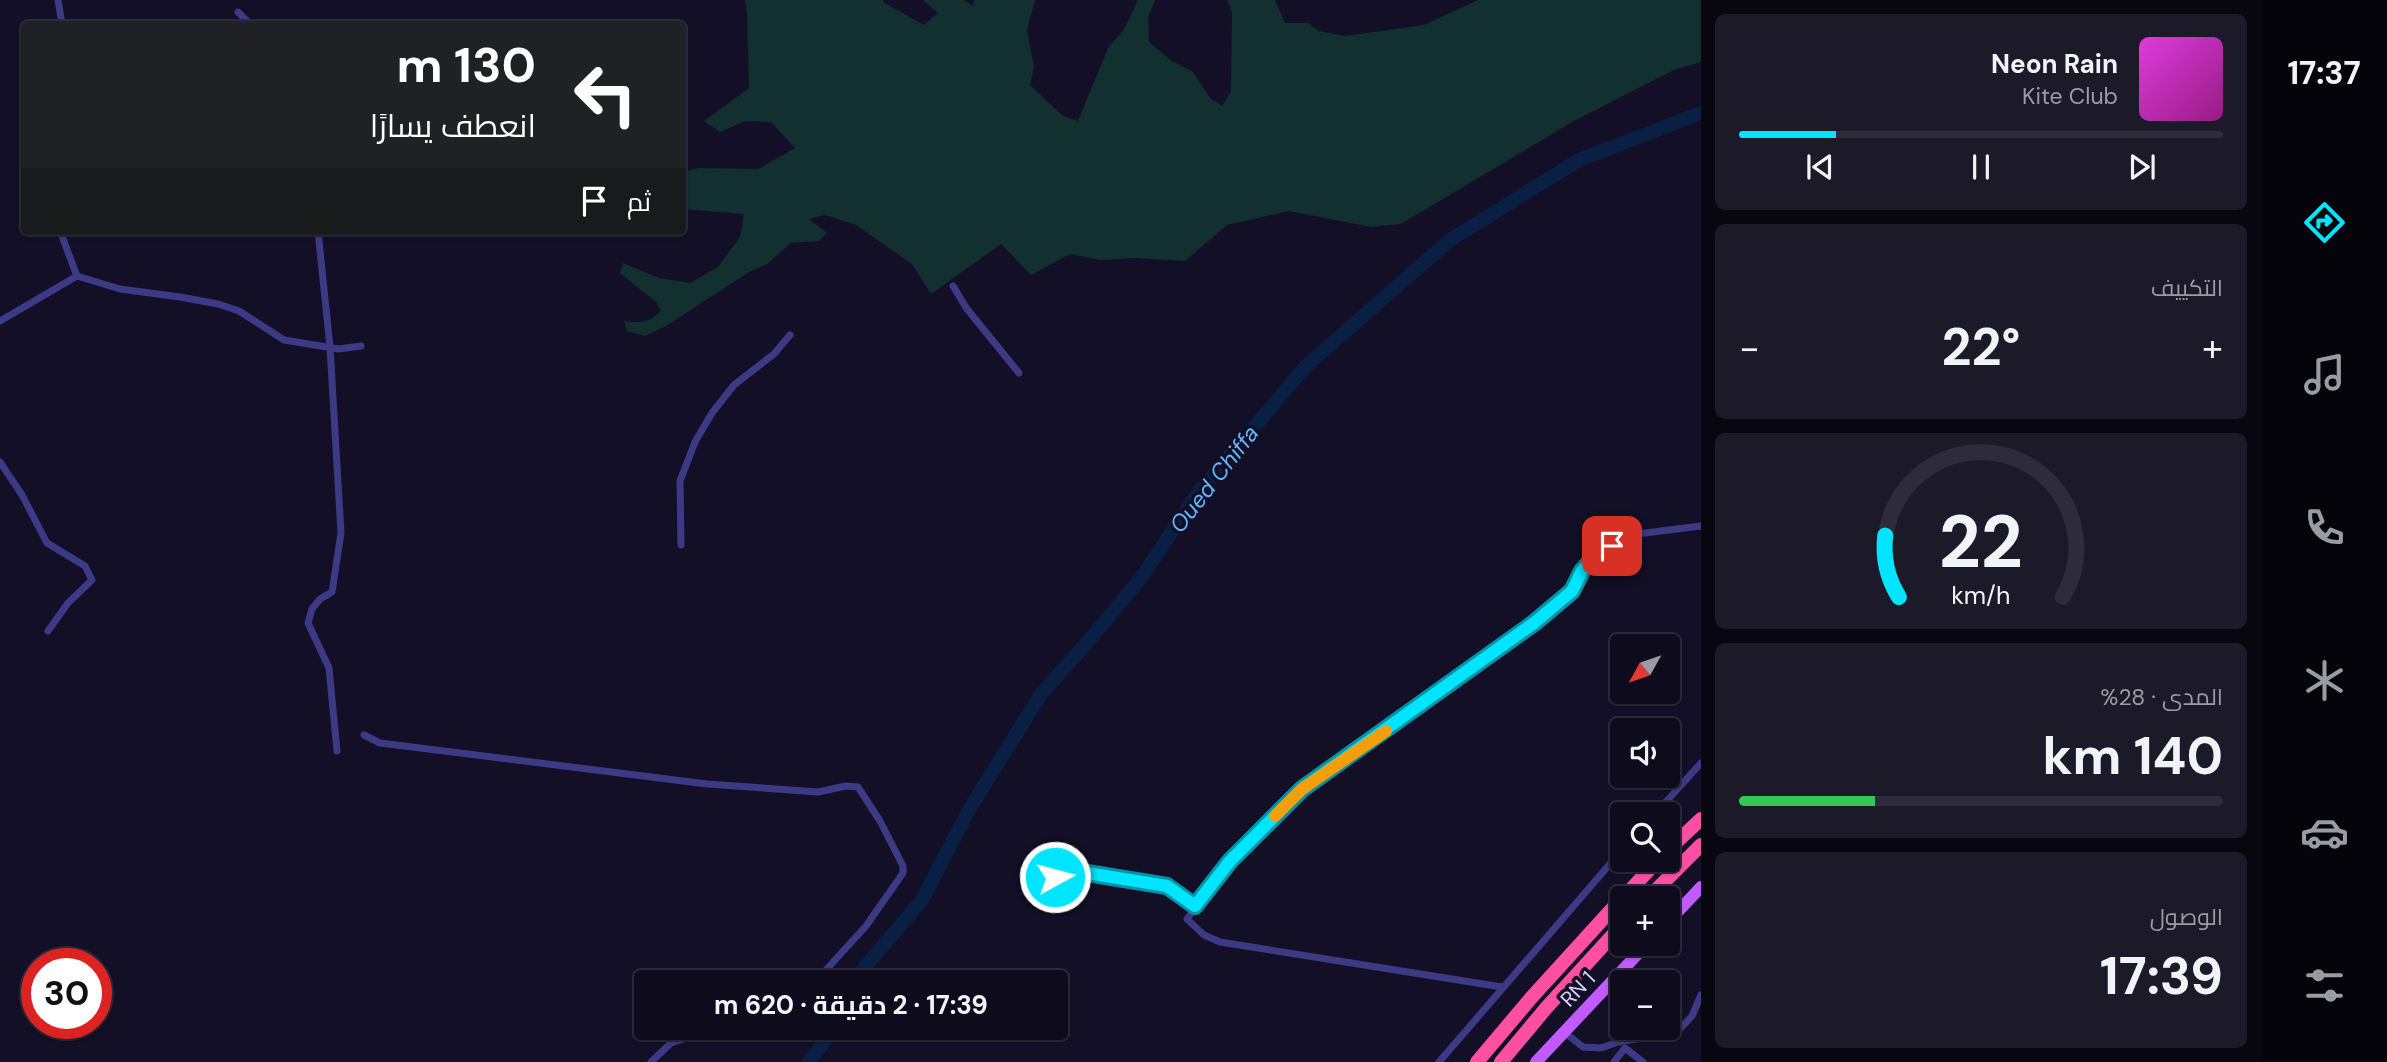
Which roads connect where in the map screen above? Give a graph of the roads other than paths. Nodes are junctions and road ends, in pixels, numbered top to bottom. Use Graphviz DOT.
graph roads {
  1 [pos="58,0"];
  2 [pos="238,12"];
  3 [pos="62,21"];
  4 [pos="247,21"];
  5 [pos="62,235"];
  6 [pos="318,235"];
  7 [pos="78,276"];
  8 [pos="953,286"];
  9 [pos="0,321"];
  10 [pos="790,335"];
  11 [pos="361,346"];
  12 [pos="330,347"];
  13 [pos="1019,373"];
  14 [pos="0,462"];
  15 [pos="1701,526"];
  16 [pos="681,545"];
  17 [pos="48,631"];
  18 [pos="364,735"];
  19 [pos="337,751"];
  20 [pos="1701,763"];
  21 [pos="1666,802"];
  22 [pos="1701,819"];
  23 [pos="1680,839"];
  24 [pos="1701,845"];
  25 [pos="1610,864"];
  26 [pos="1647,872"];
  27 [pos="1055,877"];
  28 [pos="1634,886"];
  29 [pos="1660,886"];
  30 [pos="1701,887"];
  31 [pos="1195,906"];
  32 [pos="1680,909"];
  33 [pos="1610,912"];
  34 [pos="1610,938"];
  35 [pos="1636,956"];
  36 [pos="826,970"];
  37 [pos="1502,987"];
  38 [pos="1701,995"];
  39 [pos="1564,1032"];
  40 [pos="681,1040"];
  41 [pos="651,1062"];
  42 [pos="1439,1062"];
  43 [pos="1476,1062"];
  44 [pos="1501,1062"];
  45 [pos="1536,1062"];
  46 [pos="1614,1062"];
  47 [pos="1643,1062"];
  1 -- 3 [label="street"];
  2 -- 4 [label="street"];
  5 -- 7 [label="street"];
  6 -- 12 [label="street"];
  7 -- 9 [label="street"];
  7 -- 12 [label="street"];
  8 -- 13 [label="street"];
  10 -- 16 [label="street"];
  11 -- 12 [label="street"];
  12 -- 19 [label="street"];
  14 -- 17 [label="street"];
  15 -- 31 [label="street"];
  18 -- 36 [label="street"];
  20 -- 21 [label="street"];
  22 -- 23 [label="highway"];
  24 -- 29 [label="highway"];
  25 -- 37 [label="street"];
  26 -- 28 [label="highway"];
  27 -- 31 [label="street"];
  30 -- 32 [label="main road"];
  31 -- 37 [label="street"];
  33 -- 43 [label="highway"];
  34 -- 44 [label="highway"];
  35 -- 39 [label="main road, RN 1"];
  37 -- 42 [label="street"];
  38 -- 39 [label="street"];
  39 -- 45 [label="main road, RN 1"];
  40 -- 41 [label="street"];
  46 -- 47 [label="street"];
}
